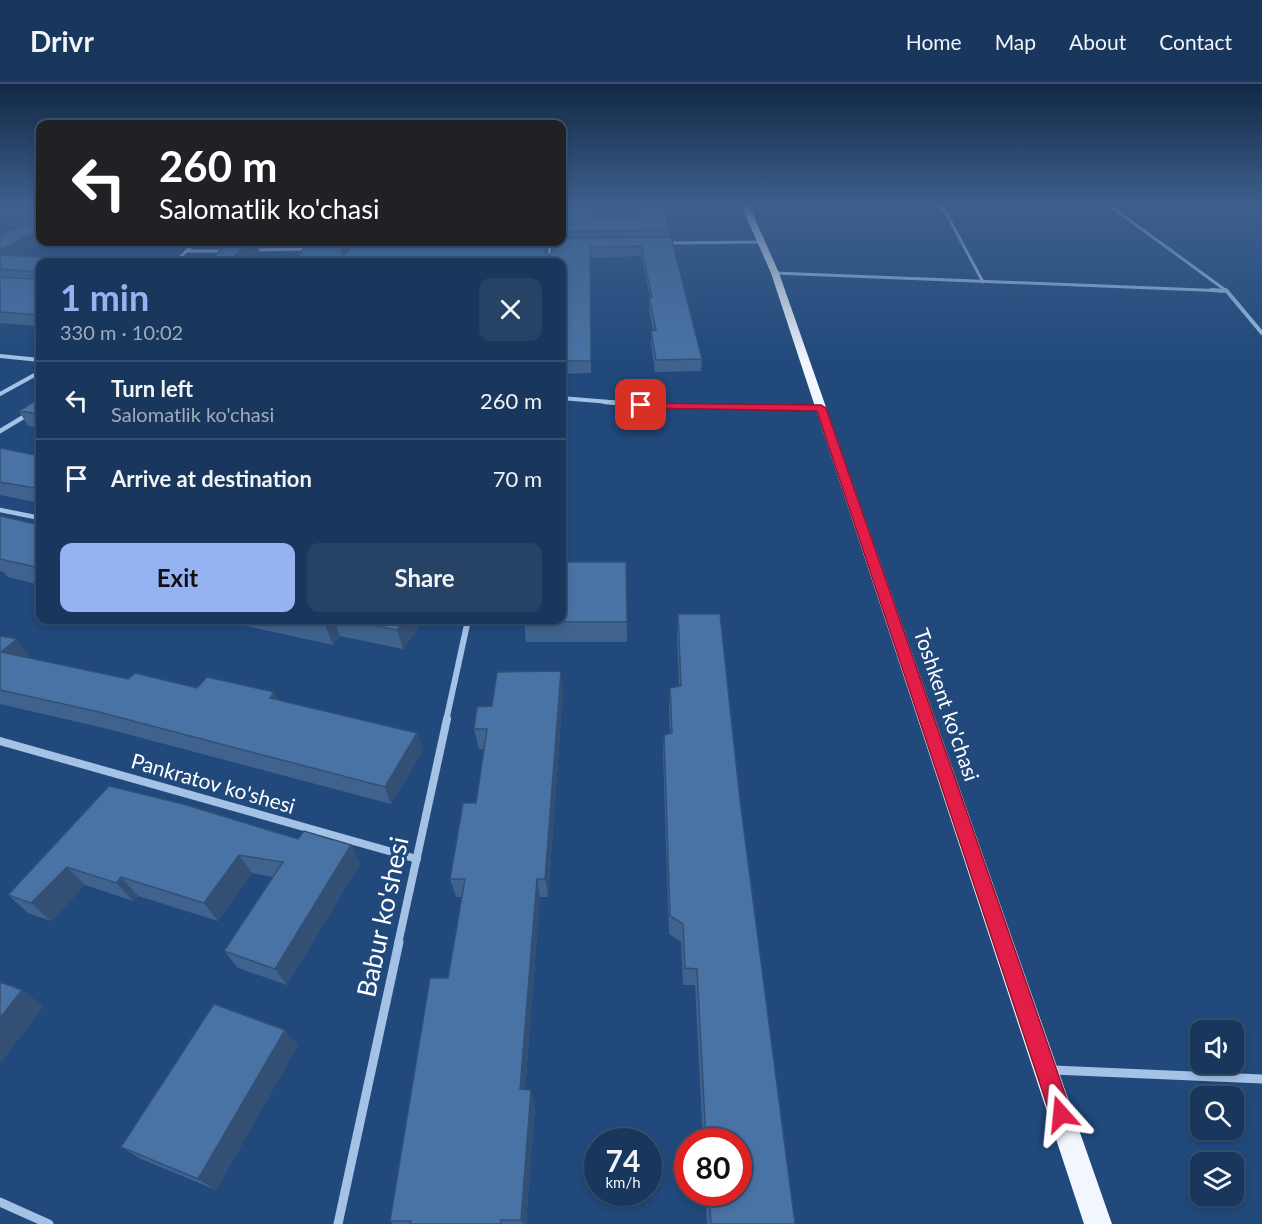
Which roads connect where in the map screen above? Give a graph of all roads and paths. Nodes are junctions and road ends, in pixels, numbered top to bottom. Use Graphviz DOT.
graph roads {
  1 [pos="768,256"];
  2 [pos="969,256"];
  3 [pos="1180,256"];
  4 [pos="775,273"];
  5 [pos="983,282"];
  6 [pos="1227,291"];
  7 [pos="1262,333"];
  8 [pos="0,356"];
  9 [pos="36,360"];
  10 [pos="36,374"];
  11 [pos="0,394"];
  12 [pos="566,398"];
  13 [pos="821,408"];
  14 [pos="36,409"];
  15 [pos="0,431"];
  16 [pos="0,510"];
  17 [pos="36,518"];
  18 [pos="467,624"];
  19 [pos="0,741"];
  20 [pos="417,859"];
  21 [pos="1047,1070"];
  22 [pos="1262,1079"];
  23 [pos="0,1202"];
  24 [pos="49,1224"];
  25 [pos="338,1224"];
  26 [pos="1098,1224"];
  1 -- 4 [label="highway, Toshkent ko'chasi"];
  2 -- 5 [label="street"];
  3 -- 6 [label="street"];
  4 -- 5 [label="street"];
  4 -- 13 [label="highway, Toshkent ko'chasi"];
  5 -- 6 [label="street"];
  6 -- 7 [label="street"];
  8 -- 9 [label="street"];
  10 -- 11 [label="street"];
  12 -- 13 [label="street"];
  13 -- 21 [label="highway, Toshkent ko'chasi"];
  14 -- 15 [label="street"];
  16 -- 17 [label="street"];
  18 -- 20 [label="street, Babur ko'shesi"];
  19 -- 20 [label="street, Pankratov ko'shesi"];
  20 -- 25 [label="street, Babur ko'shesi"];
  21 -- 22 [label="street"];
  21 -- 26 [label="highway, Toshkent ko'chasi"];
  23 -- 24 [label="street"];
}
